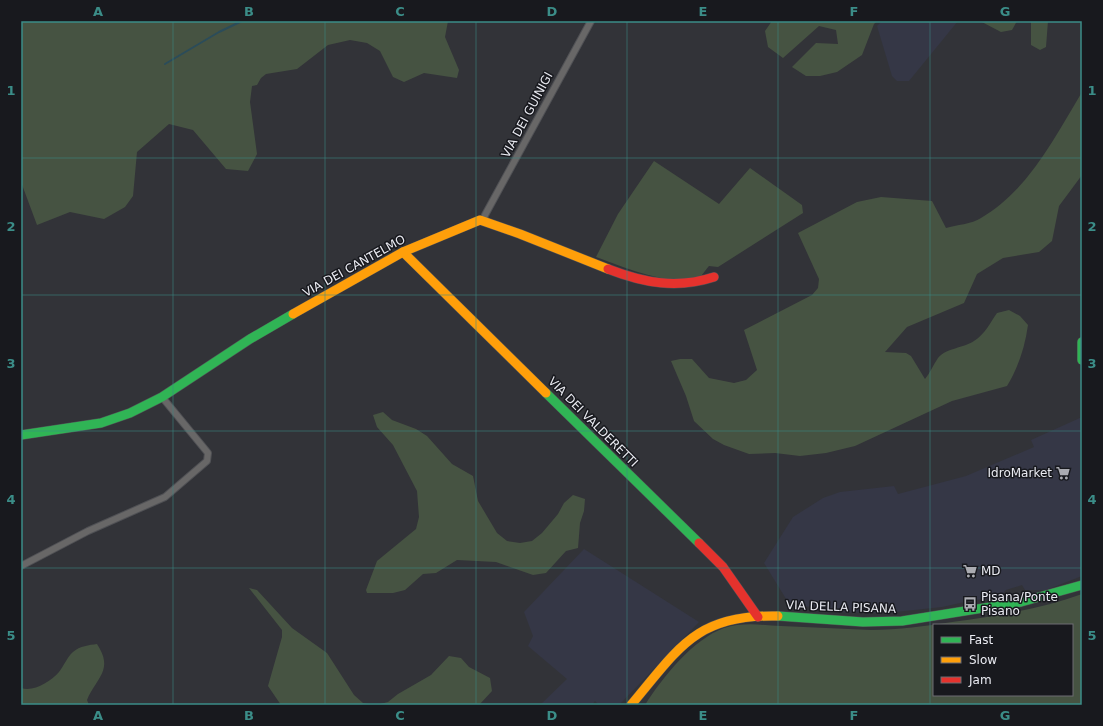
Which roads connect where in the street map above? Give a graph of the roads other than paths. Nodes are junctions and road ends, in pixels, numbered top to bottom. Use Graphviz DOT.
graph roads {
  1 [pos="591,21"];
  2 [pos="484,220"];
  3 [pos="403,252"];
  4 [pos="714,277"];
  5 [pos="1082,342"];
  6 [pos="1082,360"];
  7 [pos="162,397"];
  8 [pos="21,435"];
  9 [pos="21,566"];
  10 [pos="1082,586"];
  11 [pos="758,617"];
  12 [pos="631,705"];
  1 -- 2 [label="street, VIA DEI GUINIGI"];
  2 -- 3 [label="street, VIA DEI CANTELMO"];
  2 -- 4 [label="street"];
  3 -- 7 [label="street, VIA DEI CANTELMO"];
  3 -- 11 [label="street, VIA DEI VALDERETTI"];
  5 -- 6 [label="street"];
  7 -- 8 [label="street, VIA DEI CANTELMO"];
  7 -- 9 [label="street"];
  10 -- 11 [label="street, VIA DELLA PISANA"];
  11 -- 12 [label="street, VIA DELLA PISANA"];
}
